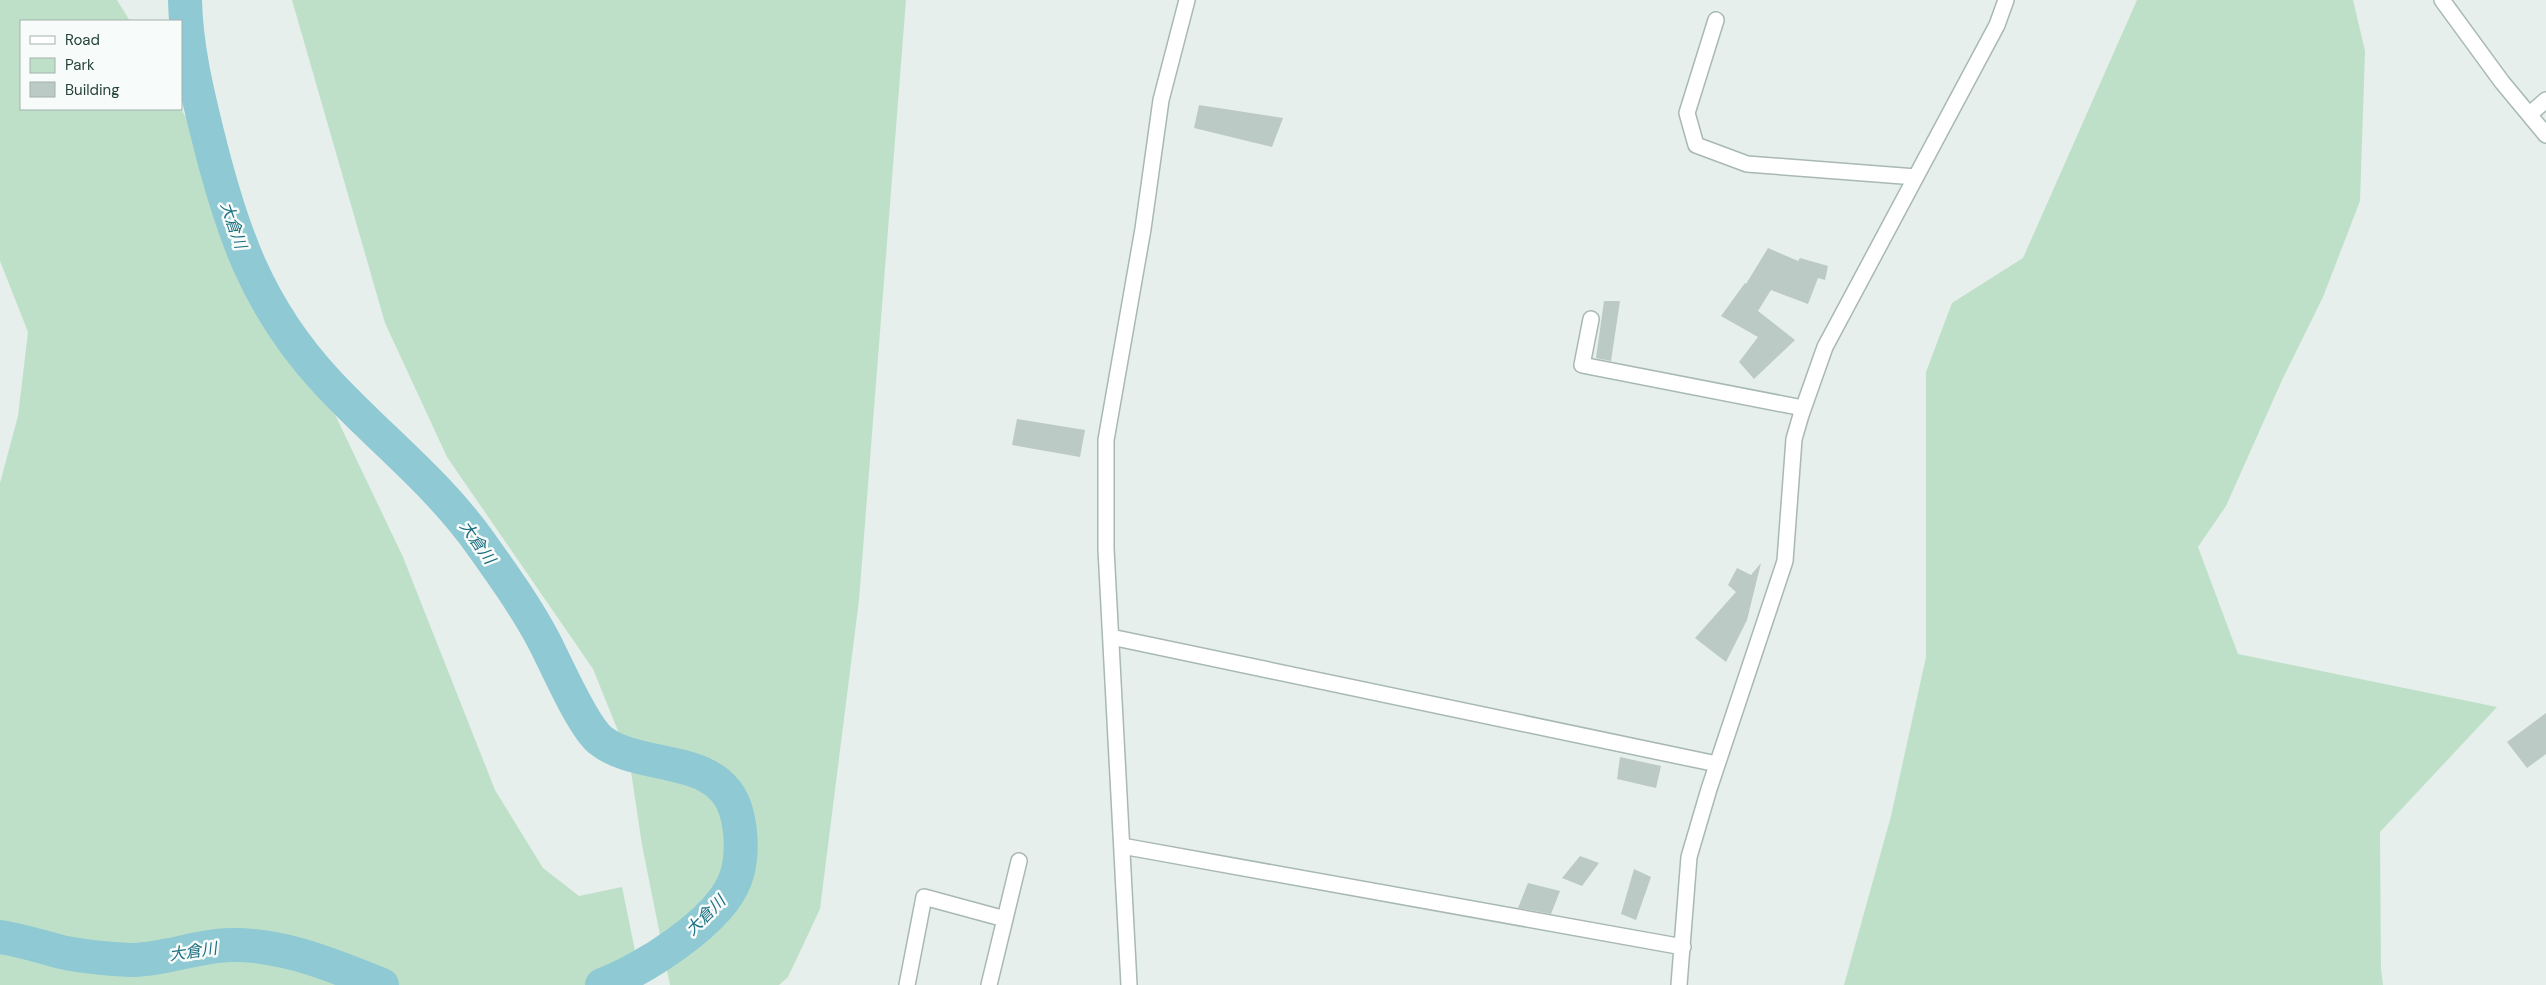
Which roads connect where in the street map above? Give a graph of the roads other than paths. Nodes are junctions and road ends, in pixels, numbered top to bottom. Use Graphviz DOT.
graph roads {
  1 [pos="1186,0"];
  2 [pos="2006,0"];
  3 [pos="2442,0"];
  4 [pos="1716,20"];
  5 [pos="2546,100"];
  6 [pos="2530,114"];
  7 [pos="2546,135"];
  8 [pos="1916,176"];
  9 [pos="1591,319"];
  10 [pos="1803,408"];
  11 [pos="1111,637"];
  12 [pos="1717,764"];
  13 [pos="1122,846"];
  14 [pos="1019,861"];
  15 [pos="1005,919"];
  16 [pos="1683,947"];
  17 [pos="907,985"];
  18 [pos="989,985"];
  19 [pos="1129,985"];
  20 [pos="1680,985"];
  1 -- 11 [label="street"];
  2 -- 8 [label="street"];
  3 -- 6 [label="street"];
  4 -- 8 [label="street"];
  5 -- 6 [label="street"];
  6 -- 7 [label="street"];
  8 -- 10 [label="street"];
  9 -- 10 [label="street"];
  10 -- 12 [label="street"];
  11 -- 12 [label="street"];
  11 -- 13 [label="street"];
  12 -- 16 [label="street"];
  13 -- 16 [label="street"];
  13 -- 19 [label="street"];
  14 -- 15 [label="street"];
  15 -- 17 [label="street"];
  15 -- 18 [label="street"];
  16 -- 20 [label="street"];
}
